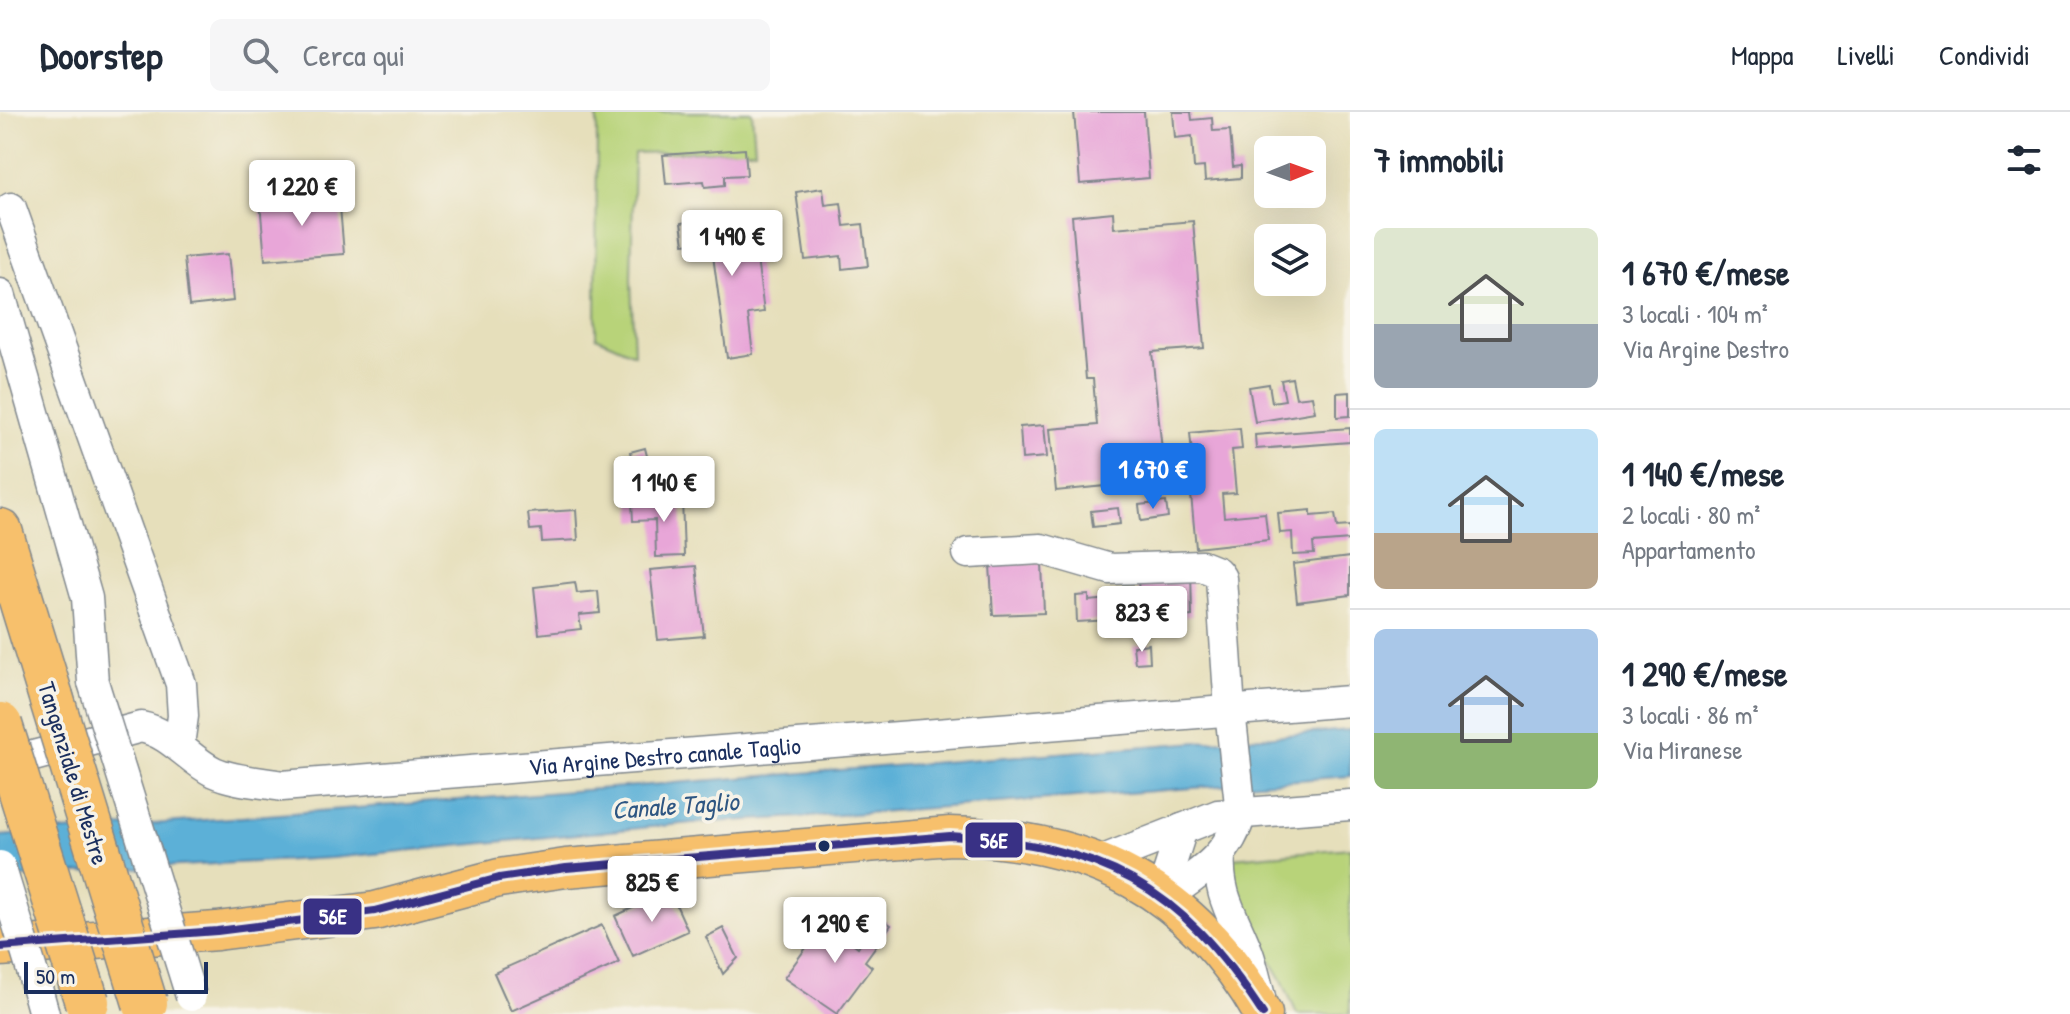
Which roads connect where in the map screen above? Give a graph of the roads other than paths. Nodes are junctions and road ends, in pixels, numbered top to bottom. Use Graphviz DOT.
graph roads {
  1 [pos="11,208"];
  2 [pos="0,294"];
  3 [pos="0,531"];
  4 [pos="968,553"];
  5 [pos="1350,701"];
  6 [pos="1232,722"];
  7 [pos="0,725"];
  8 [pos="179,745"];
  9 [pos="0,765"];
  10 [pos="1240,805"];
  11 [pos="1350,805"];
  12 [pos="1182,829"];
  13 [pos="1220,854"];
  14 [pos="1098,862"];
  15 [pos="0,866"];
  16 [pos="1164,898"];
  17 [pos="0,947"];
  18 [pos="195,1005"];
  19 [pos="89,1008"];
  20 [pos="146,1009"];
  21 [pos="44,1014"];
  22 [pos="1264,1014"];
  1 -- 8 [label="street"];
  2 -- 18 [label="street, bridge"];
  3 -- 20 [label="highway, Tangenziale di Mestre, bridge"];
  4 -- 6 [label="street"];
  5 -- 6 [label="street, Via Argine Destro canale Taglio"];
  6 -- 8 [label="street, Via Argine Destro canale Taglio"];
  6 -- 10 [label="street"];
  7 -- 19 [label="highway, bridge"];
  8 -- 9 [label="street, Via Argine Destro canale Taglio"];
  10 -- 11 [label="street"];
  10 -- 12 [label="street"];
  10 -- 13 [label="street"];
  12 -- 14 [label="street"];
  12 -- 16 [label="street"];
  13 -- 16 [label="street"];
  13 -- 22 [label="street"];
  14 -- 16 [label="main road"];
  14 -- 17 [label="main road"];
  15 -- 21 [label="street, bridge"];
  16 -- 22 [label="main road"];
}
